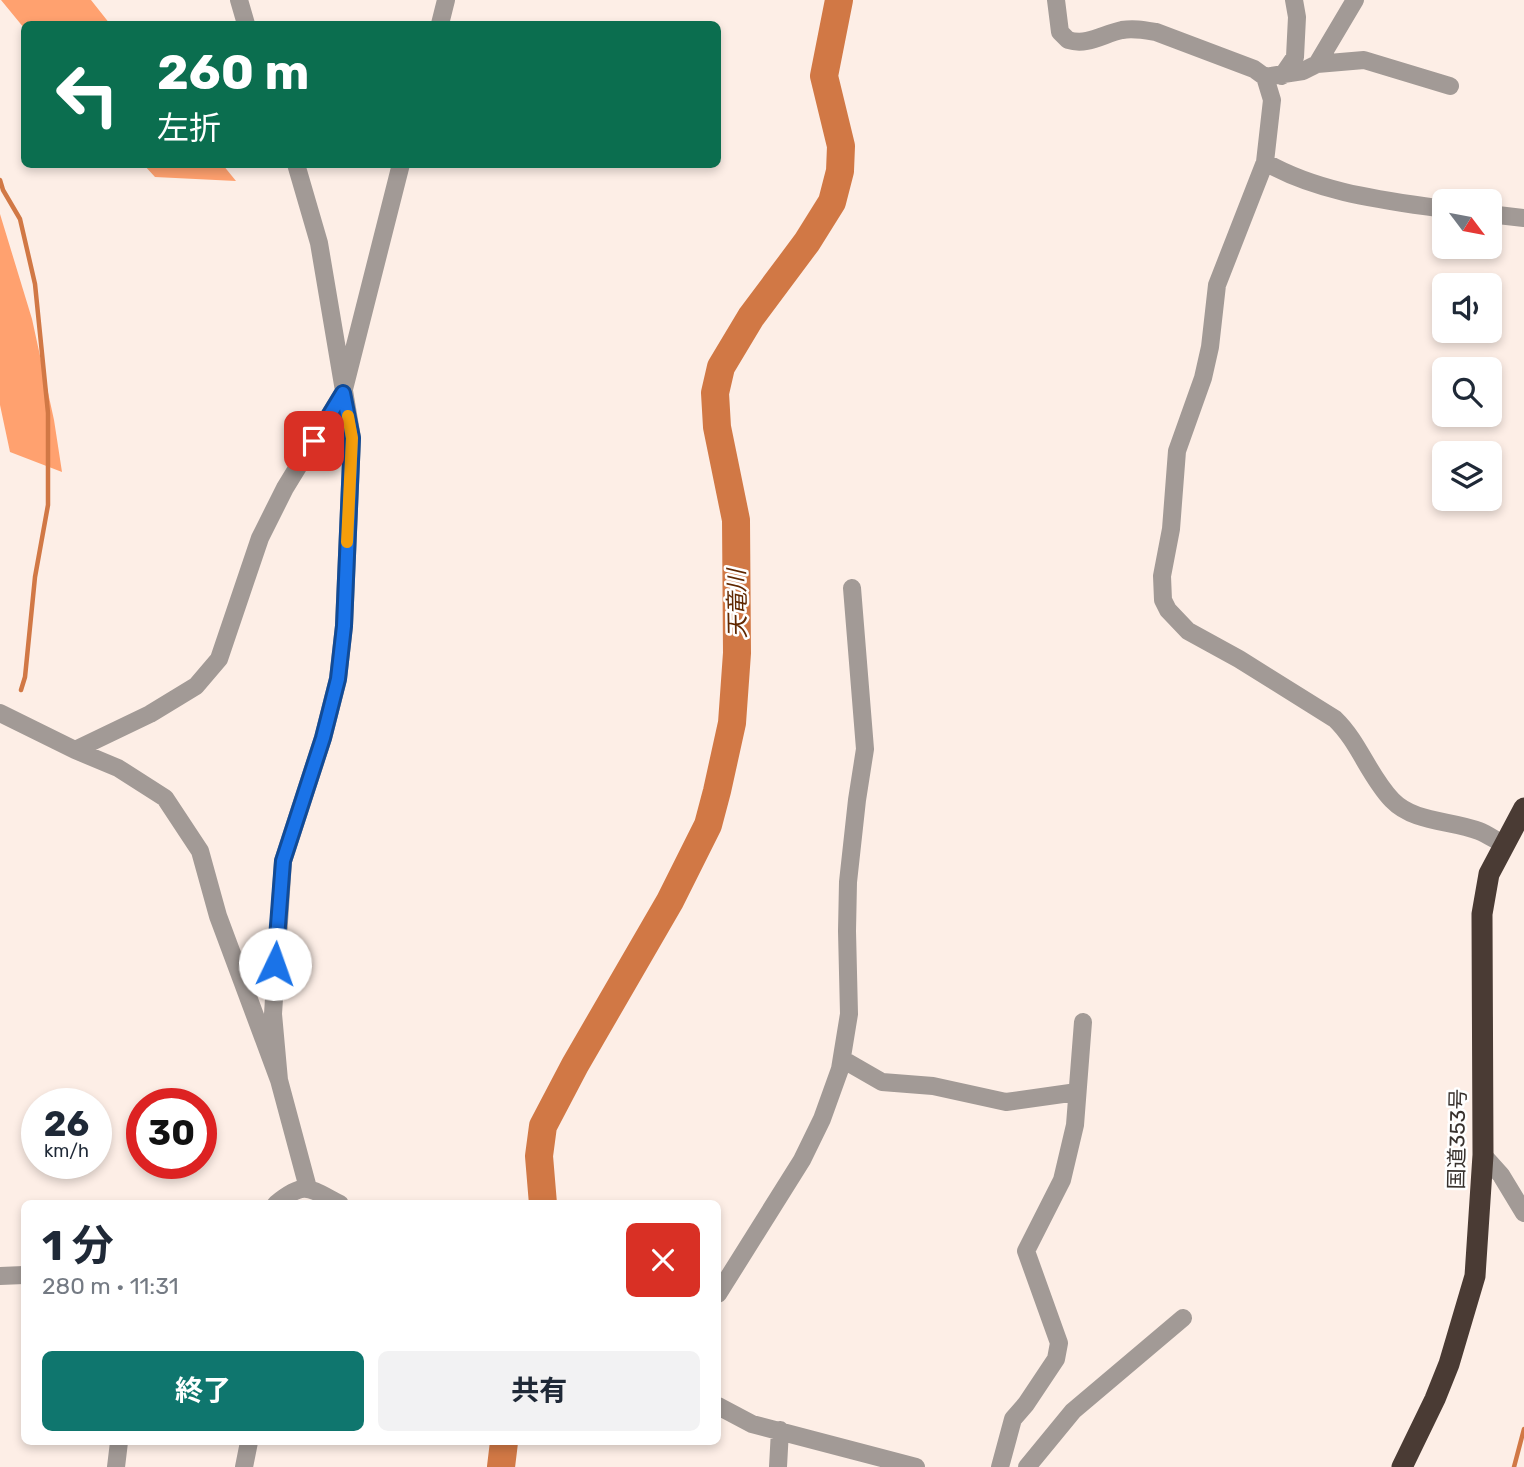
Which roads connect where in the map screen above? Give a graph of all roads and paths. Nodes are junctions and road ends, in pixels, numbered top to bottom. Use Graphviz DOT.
graph roads {
  1 [pos="239,0"];
  2 [pos="446,0"];
  3 [pos="1056,0"];
  4 [pos="1294,0"];
  5 [pos="1355,0"];
  6 [pos="245,21"];
  7 [pos="441,21"];
  8 [pos="1317,64"];
  9 [pos="1274,77"];
  10 [pos="1450,86"];
  11 [pos="1265,162"];
  12 [pos="297,168"];
  13 [pos="400,168"];
  14 [pos="1432,207"];
  15 [pos="1502,215"];
  16 [pos="1524,218"];
  17 [pos="343,393"];
  18 [pos="852,588"];
  19 [pos="0,713"];
  20 [pos="75,750"];
  21 [pos="1524,808"];
  22 [pos="1503,844"];
  23 [pos="1083,1022"];
  24 [pos="842,1059"];
  25 [pos="279,1080"];
  26 [pos="1077,1092"];
  27 [pos="1483,1154"];
  28 [pos="297,1194"];
  29 [pos="323,1200"];
  30 [pos="1524,1213"];
  31 [pos="21,1275"];
  32 [pos="0,1276"];
  33 [pos="721,1289"];
  34 [pos="1183,1318"];
  35 [pos="721,1408"];
  36 [pos="780,1430"];
  37 [pos="119,1445"];
  38 [pos="248,1445"];
  39 [pos="116,1467"];
  40 [pos="244,1467"];
  41 [pos="778,1467"];
  42 [pos="916,1467"];
  43 [pos="1000,1467"];
  44 [pos="1027,1467"];
  45 [pos="1402,1467"];
  1 -- 6 [label="street"];
  2 -- 7 [label="street"];
  3 -- 9 [label="street"];
  4 -- 9 [label="street"];
  5 -- 8 [label="street"];
  8 -- 9 [label="street"];
  8 -- 10 [label="street"];
  9 -- 11 [label="street"];
  11 -- 14 [label="street"];
  11 -- 22 [label="street"];
  12 -- 17 [label="street"];
  13 -- 17 [label="street"];
  15 -- 16 [label="street"];
  17 -- 20 [label="street"];
  17 -- 25 [label="street"];
  18 -- 24 [label="street"];
  19 -- 20 [label="street"];
  20 -- 25 [label="street"];
  21 -- 22 [label="highway, 国道353号"];
  22 -- 27 [label="highway, 国道353号"];
  23 -- 26 [label="street"];
  24 -- 26 [label="street"];
  24 -- 33 [label="street"];
  25 -- 28 [label="street"];
  26 -- 43 [label="street"];
  27 -- 30 [label="street"];
  27 -- 45 [label="highway, 国道353号"];
  28 -- 29 [label="street"];
  31 -- 32 [label="street"];
  34 -- 44 [label="street"];
  35 -- 36 [label="street"];
  36 -- 41 [label="street"];
  36 -- 42 [label="street"];
  37 -- 39 [label="street"];
  38 -- 40 [label="street"];
}
